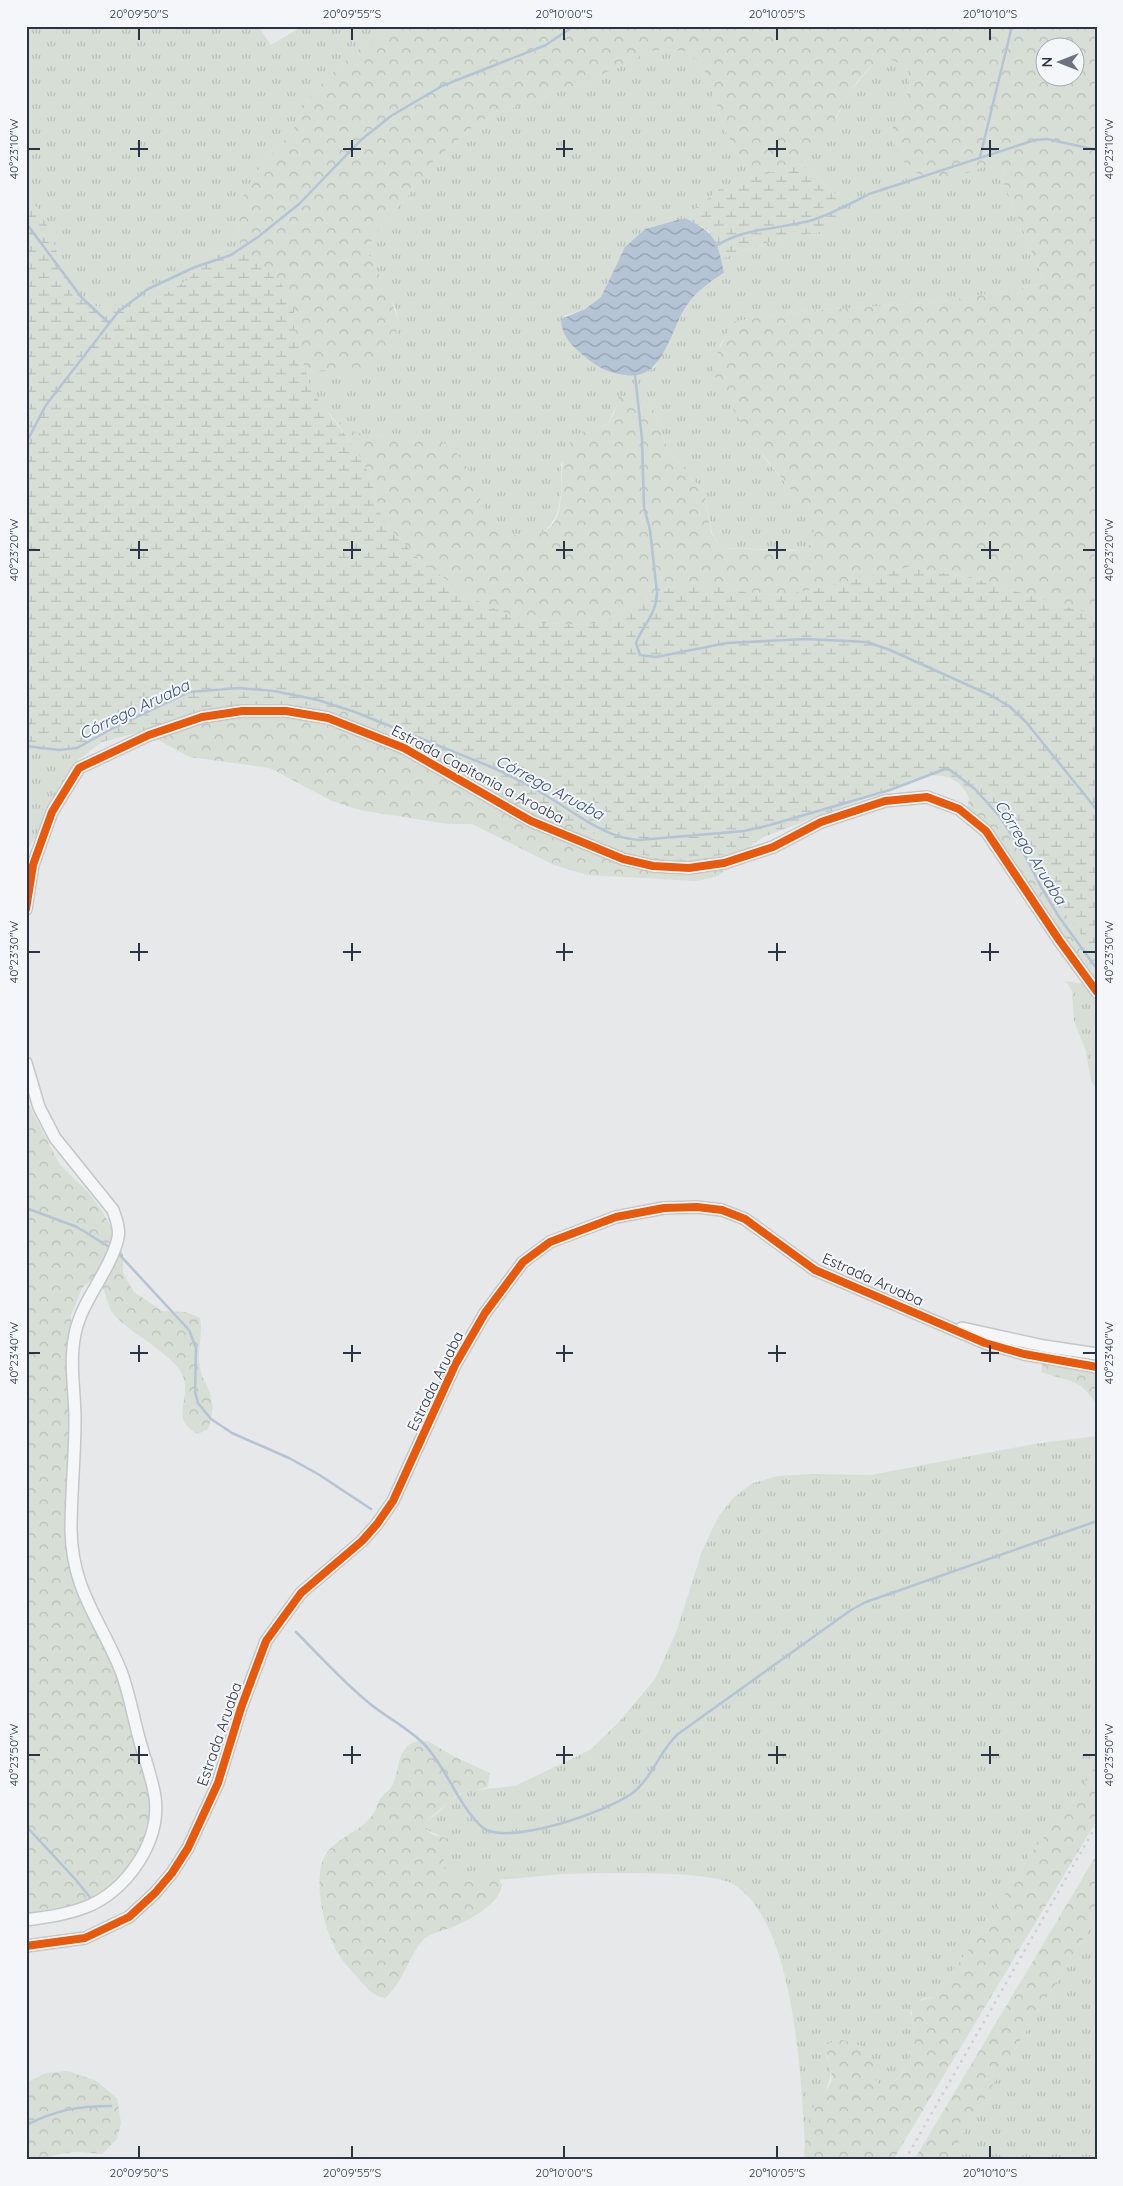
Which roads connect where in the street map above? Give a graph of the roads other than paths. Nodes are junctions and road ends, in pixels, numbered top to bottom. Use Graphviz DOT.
graph roads {
  1 [pos="26,909"];
  2 [pos="1097,992"];
  3 [pos="26,1063"];
  4 [pos="936,1322"];
  5 [pos="1097,1354"];
  6 [pos="1097,1367"];
  7 [pos="26,1920"];
  8 [pos="26,1946"];
  1 -- 2 [label="street, Estrada Capitania a Aroaba"];
  3 -- 7 [label="street"];
  4 -- 5 [label="street, Estrada Aruaba"];
  4 -- 6 [label="street, Estrada Aruaba"];
  4 -- 8 [label="street, Estrada Aruaba"];
}
